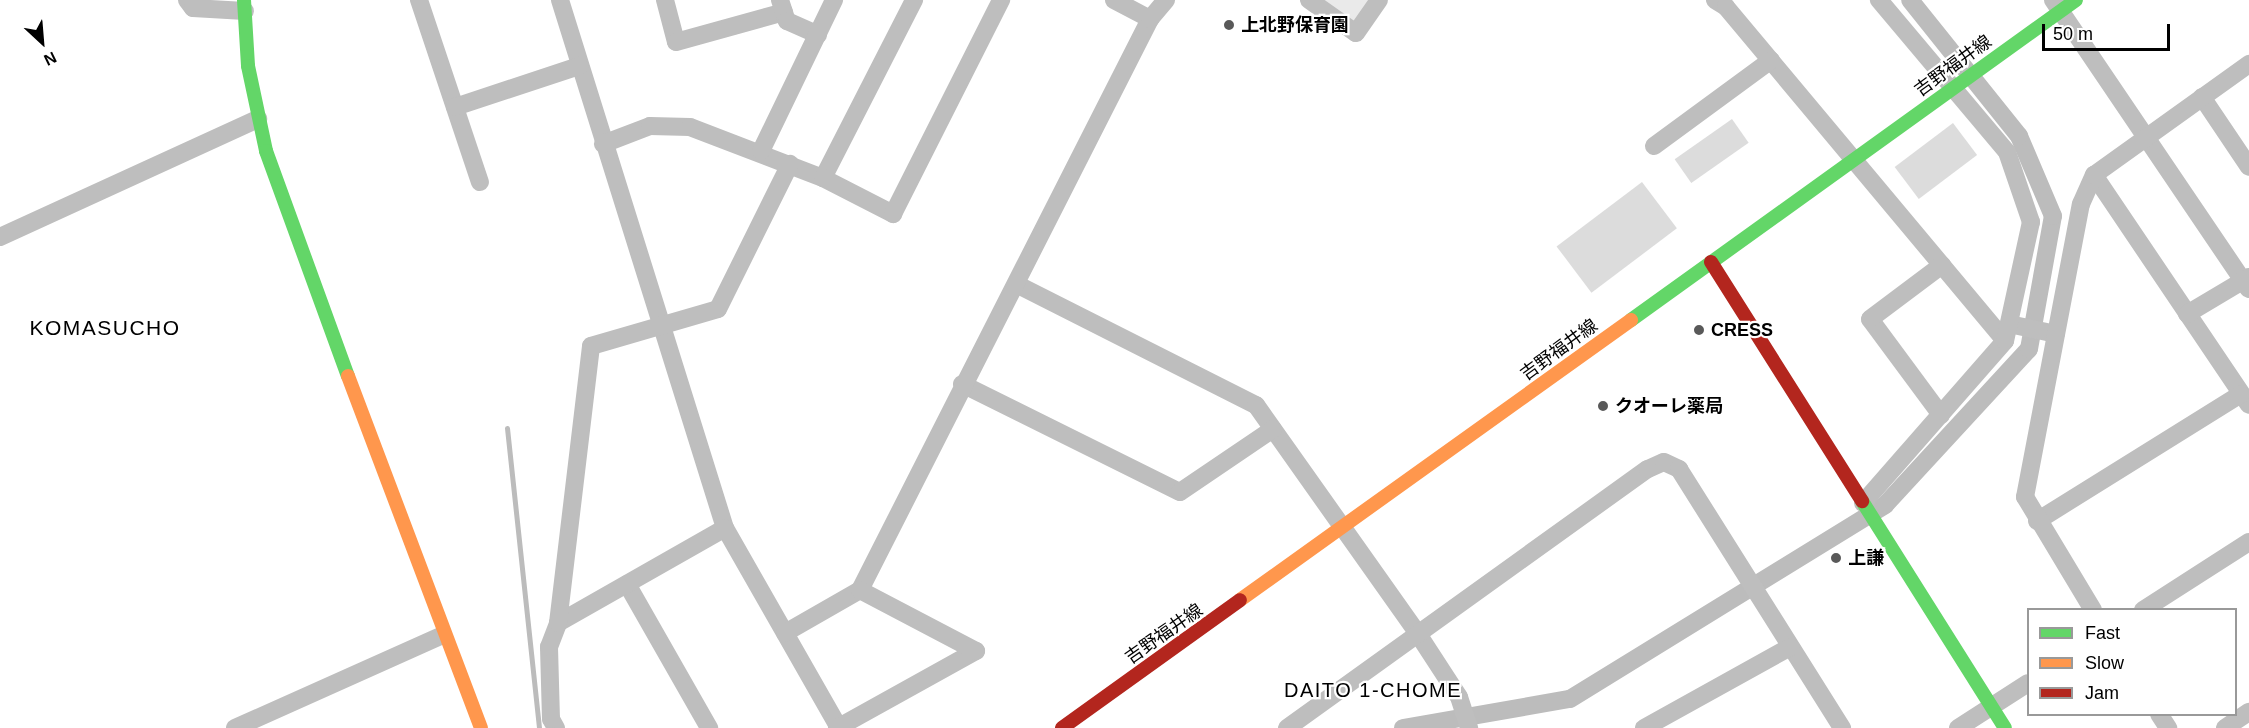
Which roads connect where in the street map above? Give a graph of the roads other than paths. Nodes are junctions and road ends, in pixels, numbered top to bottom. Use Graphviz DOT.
graph roads {
  1 [pos="187,0"];
  2 [pos="419,0"];
  3 [pos="560,0"];
  4 [pos="665,0"];
  5 [pos="834,0"];
  6 [pos="914,0"];
  7 [pos="1001,0"];
  8 [pos="1114,0"];
  9 [pos="1166,0"];
  10 [pos="1309,0"];
  11 [pos="1379,0"];
  12 [pos="1879,0"];
  13 [pos="2076,0"];
  14 [pos="1725,2"];
  15 [pos="2057,5"];
  16 [pos="245,6"];
  17 [pos="782,6"];
  18 [pos="1150,19"];
  19 [pos="818,34"];
  20 [pos="1771,60"];
  21 [pos="2249,64"];
  22 [pos="579,66"];
  23 [pos="1954,89"];
  24 [pos="2202,98"];
  25 [pos="455,107"];
  26 [pos="258,119"];
  27 [pos="2147,138"];
  28 [pos="603,144"];
  29 [pos="1654,146"];
  30 [pos="761,151"];
  31 [pos="1854,160"];
  32 [pos="790,164"];
  33 [pos="2249,167"];
  34 [pos="2094,175"];
  35 [pos="823,178"];
  36 [pos="480,182"];
  37 [pos="0,237"];
  38 [pos="1711,262"];
  39 [pos="1942,265"];
  40 [pos="2247,282"];
  41 [pos="1018,285"];
  42 [pos="2187,314"];
  43 [pos="662,324"];
  44 [pos="2007,333"];
  45 [pos="2056,334"];
  46 [pos="962,384"];
  47 [pos="2245,399"];
  48 [pos="1941,415"];
  49 [pos="1273,429"];
  50 [pos="1864,505"];
  51 [pos="2037,521"];
  52 [pos="725,528"];
  53 [pos="1343,529"];
  54 [pos="2249,542"];
  55 [pos="627,584"];
  56 [pos="860,590"];
  57 [pos="2092,608"];
  58 [pos="2145,608"];
  59 [pos="558,623"];
  60 [pos="785,633"];
  61 [pos="1418,634"];
  62 [pos="443,635"];
  63 [pos="1790,647"];
  64 [pos="2027,684"];
  65 [pos="1992,707"];
  66 [pos="2249,712"];
  67 [pos="235,728"];
  68 [pos="481,728"];
  69 [pos="556,728"];
  70 [pos="709,728"];
  71 [pos="838,728"];
  72 [pos="1062,728"];
  73 [pos="1287,728"];
  74 [pos="1469,728"];
  75 [pos="1644,728"];
  76 [pos="1842,728"];
  77 [pos="1958,728"];
  78 [pos="2005,728"];
  79 [pos="2225,728"];
  1 -- 16 [label="street"];
  2 -- 25 [label="street"];
  3 -- 22 [label="street"];
  4 -- 17 [label="street"];
  5 -- 19 [label="street"];
  6 -- 35 [label="street"];
  7 -- 35 [label="street"];
  8 -- 18 [label="street"];
  9 -- 18 [label="street"];
  10 -- 11 [label="street"];
  12 -- 23 [label="street"];
  13 -- 15 [label="street, 吉野福井線"];
  14 -- 20 [label="street"];
  15 -- 23 [label="street, 吉野福井線"];
  15 -- 27 [label="street"];
  16 -- 26 [label="street"];
  17 -- 19 [label="street"];
  18 -- 41 [label="street"];
  19 -- 30 [label="street"];
  20 -- 29 [label="street"];
  20 -- 31 [label="street"];
  21 -- 24 [label="street"];
  22 -- 25 [label="street"];
  22 -- 28 [label="street"];
  23 -- 31 [label="street, 吉野福井線"];
  23 -- 44 [label="street"];
  24 -- 27 [label="street"];
  24 -- 33 [label="street"];
  25 -- 36 [label="street"];
  26 -- 37 [label="street"];
  26 -- 62 [label="street"];
  27 -- 34 [label="street"];
  27 -- 40 [label="street"];
  28 -- 30 [label="street"];
  28 -- 43 [label="street"];
  30 -- 32 [label="street"];
  31 -- 38 [label="street, 吉野福井線"];
  31 -- 39 [label="street"];
  32 -- 35 [label="street"];
  32 -- 43 [label="street"];
  34 -- 42 [label="street"];
  34 -- 45 [label="street"];
  38 -- 50 [label="street"];
  38 -- 53 [label="street, 吉野福井線"];
  39 -- 44 [label="street"];
  39 -- 48 [label="street"];
  40 -- 42 [label="street"];
  41 -- 46 [label="street"];
  41 -- 49 [label="street"];
  42 -- 47 [label="street"];
  43 -- 52 [label="street"];
  43 -- 59 [label="street"];
  44 -- 45 [label="street"];
  44 -- 48 [label="street"];
  45 -- 51 [label="street"];
  46 -- 49 [label="street"];
  46 -- 56 [label="street"];
  47 -- 51 [label="street"];
  48 -- 50 [label="street"];
  49 -- 53 [label="street"];
  50 -- 65 [label="street"];
  51 -- 57 [label="street"];
  52 -- 55 [label="street"];
  52 -- 60 [label="street"];
  53 -- 61 [label="street"];
  53 -- 72 [label="street, 吉野福井線"];
  54 -- 58 [label="street"];
  55 -- 59 [label="street"];
  55 -- 70 [label="street"];
  56 -- 60 [label="street"];
  56 -- 71 [label="street"];
  59 -- 69 [label="street"];
  60 -- 71 [label="street"];
  61 -- 63 [label="street"];
  61 -- 73 [label="street"];
  61 -- 74 [label="street"];
  62 -- 67 [label="street"];
  62 -- 68 [label="street"];
  63 -- 75 [label="street"];
  63 -- 76 [label="street"];
  64 -- 65 [label="street"];
  65 -- 77 [label="street"];
  65 -- 78 [label="street"];
  66 -- 79 [label="street"];
}
